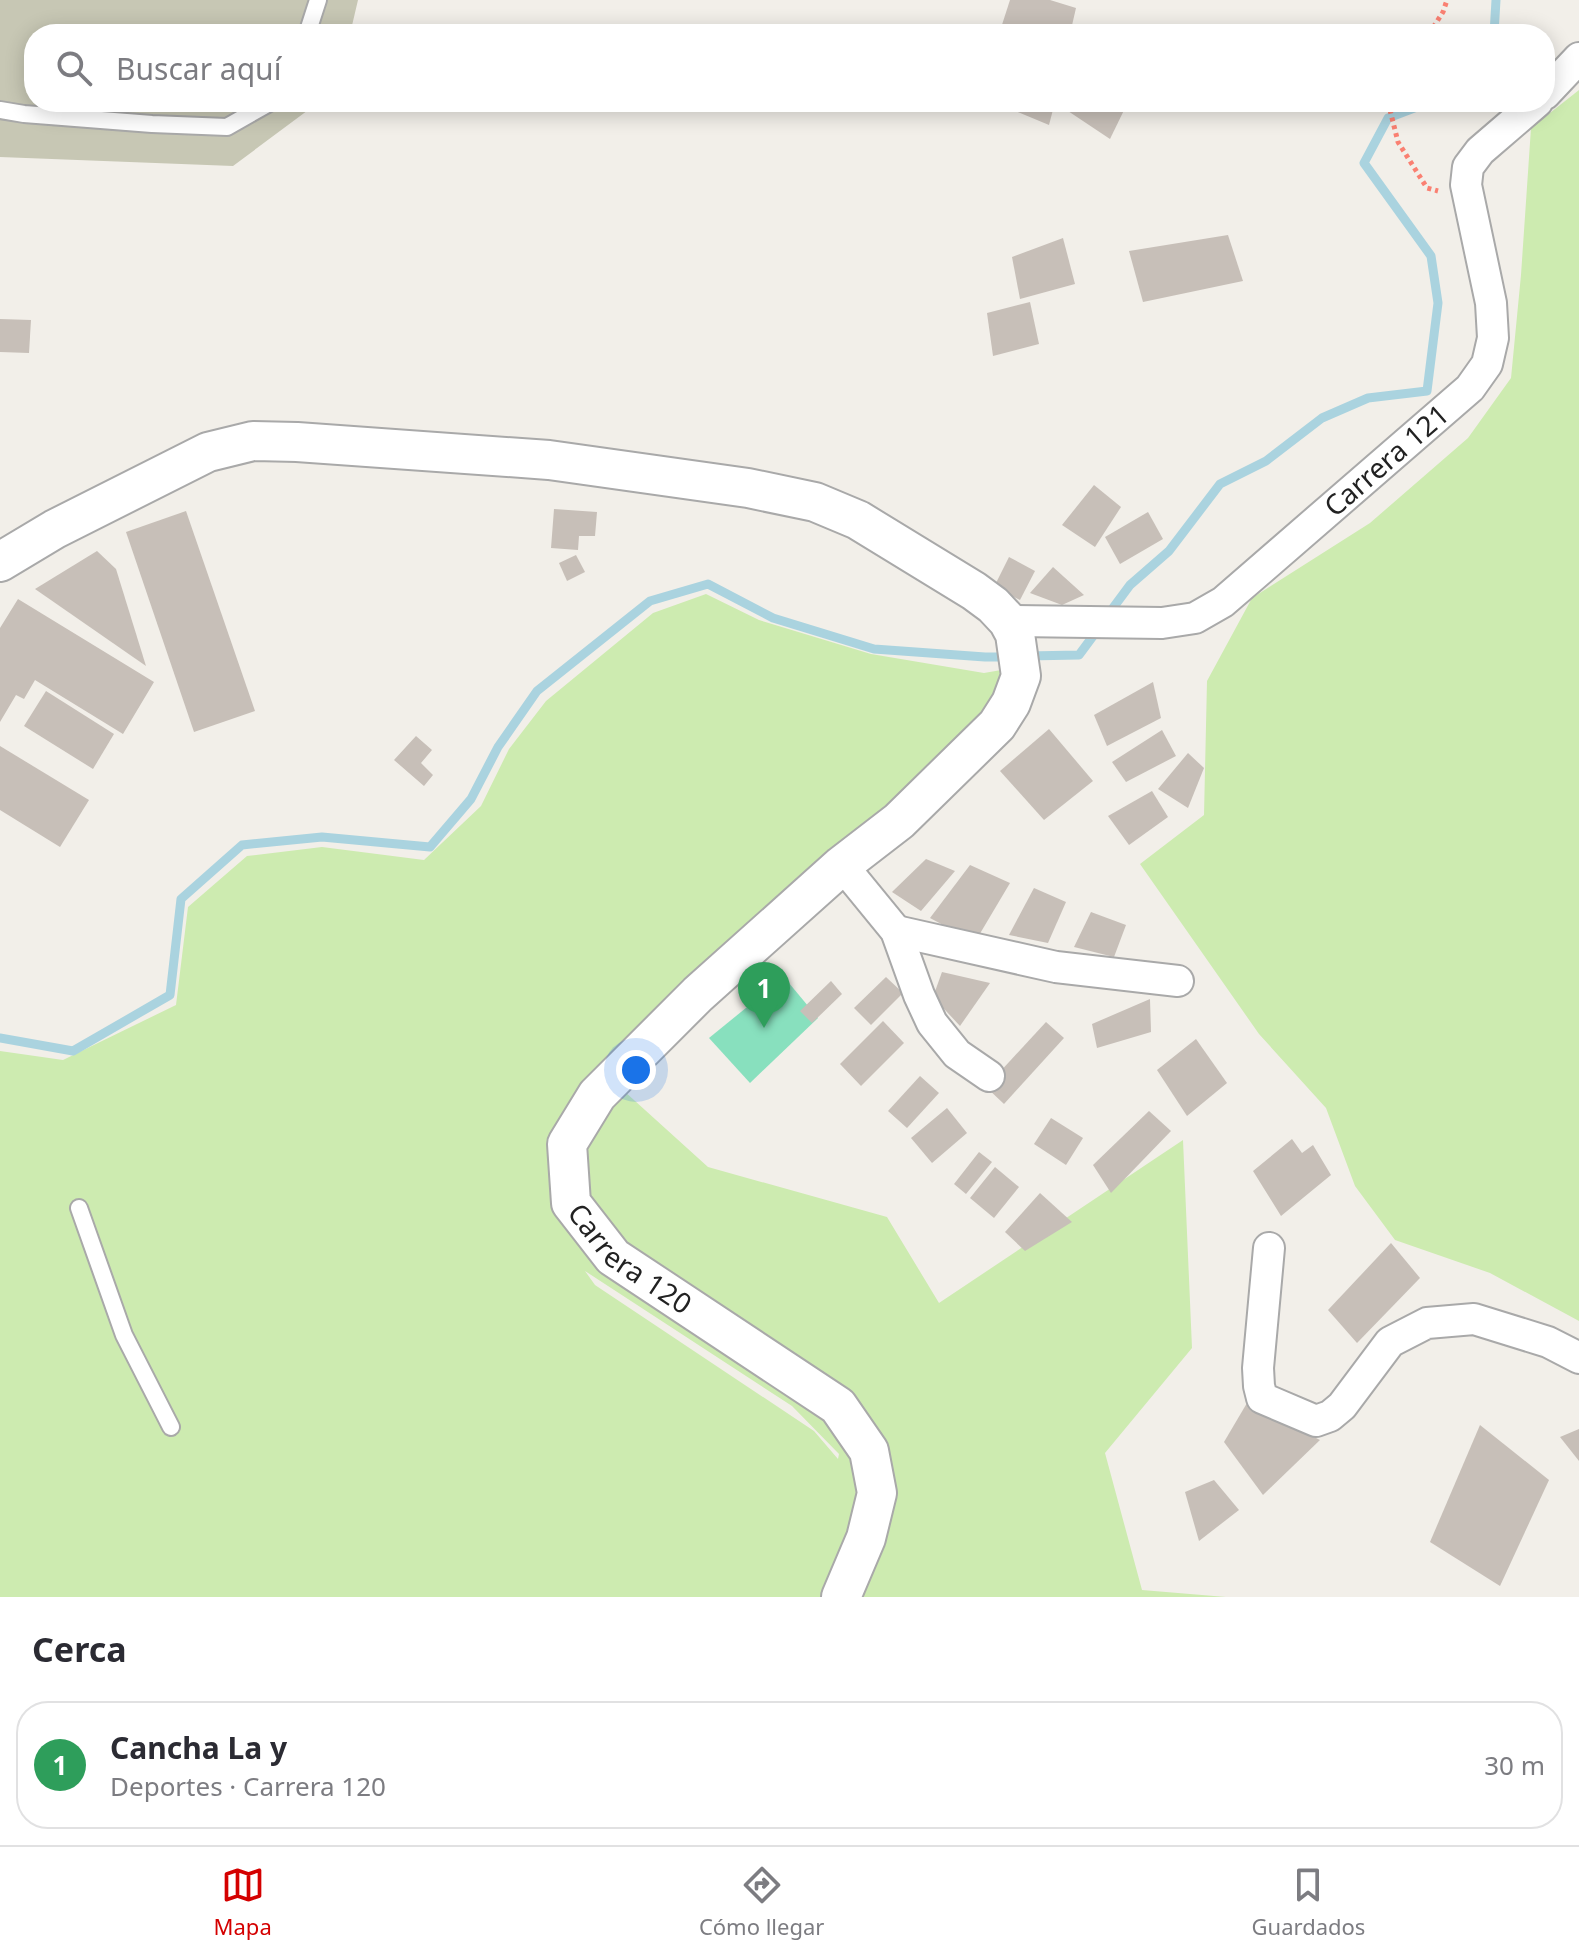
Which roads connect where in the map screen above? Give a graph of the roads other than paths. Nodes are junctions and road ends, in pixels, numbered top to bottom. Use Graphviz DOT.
graph roads {
  1 [pos="318,0"];
  2 [pos="310,24"];
  3 [pos="1579,58"];
  4 [pos="1555,83"];
  5 [pos="0,110"];
  6 [pos="253,112"];
  7 [pos="1525,112"];
  8 [pos="0,562"];
  9 [pos="1012,628"];
  10 [pos="842,865"];
  11 [pos="896,931"];
  12 [pos="1178,981"];
  13 [pos="989,1076"];
  14 [pos="79,1208"];
  15 [pos="1269,1248"];
  16 [pos="1579,1358"];
  17 [pos="171,1427"];
  18 [pos="841,1597"];
  1 -- 2 [label="lane"];
  3 -- 4 [label="street"];
  5 -- 6 [label="lane"];
  7 -- 9 [label="street, Carrera 121"];
  8 -- 9 [label="street"];
  9 -- 10 [label="street, Carrera 120"];
  10 -- 11 [label="street"];
  10 -- 18 [label="street, Carrera 120"];
  11 -- 12 [label="street"];
  11 -- 13 [label="street"];
  14 -- 17 [label="lane"];
  15 -- 16 [label="street"];
}
